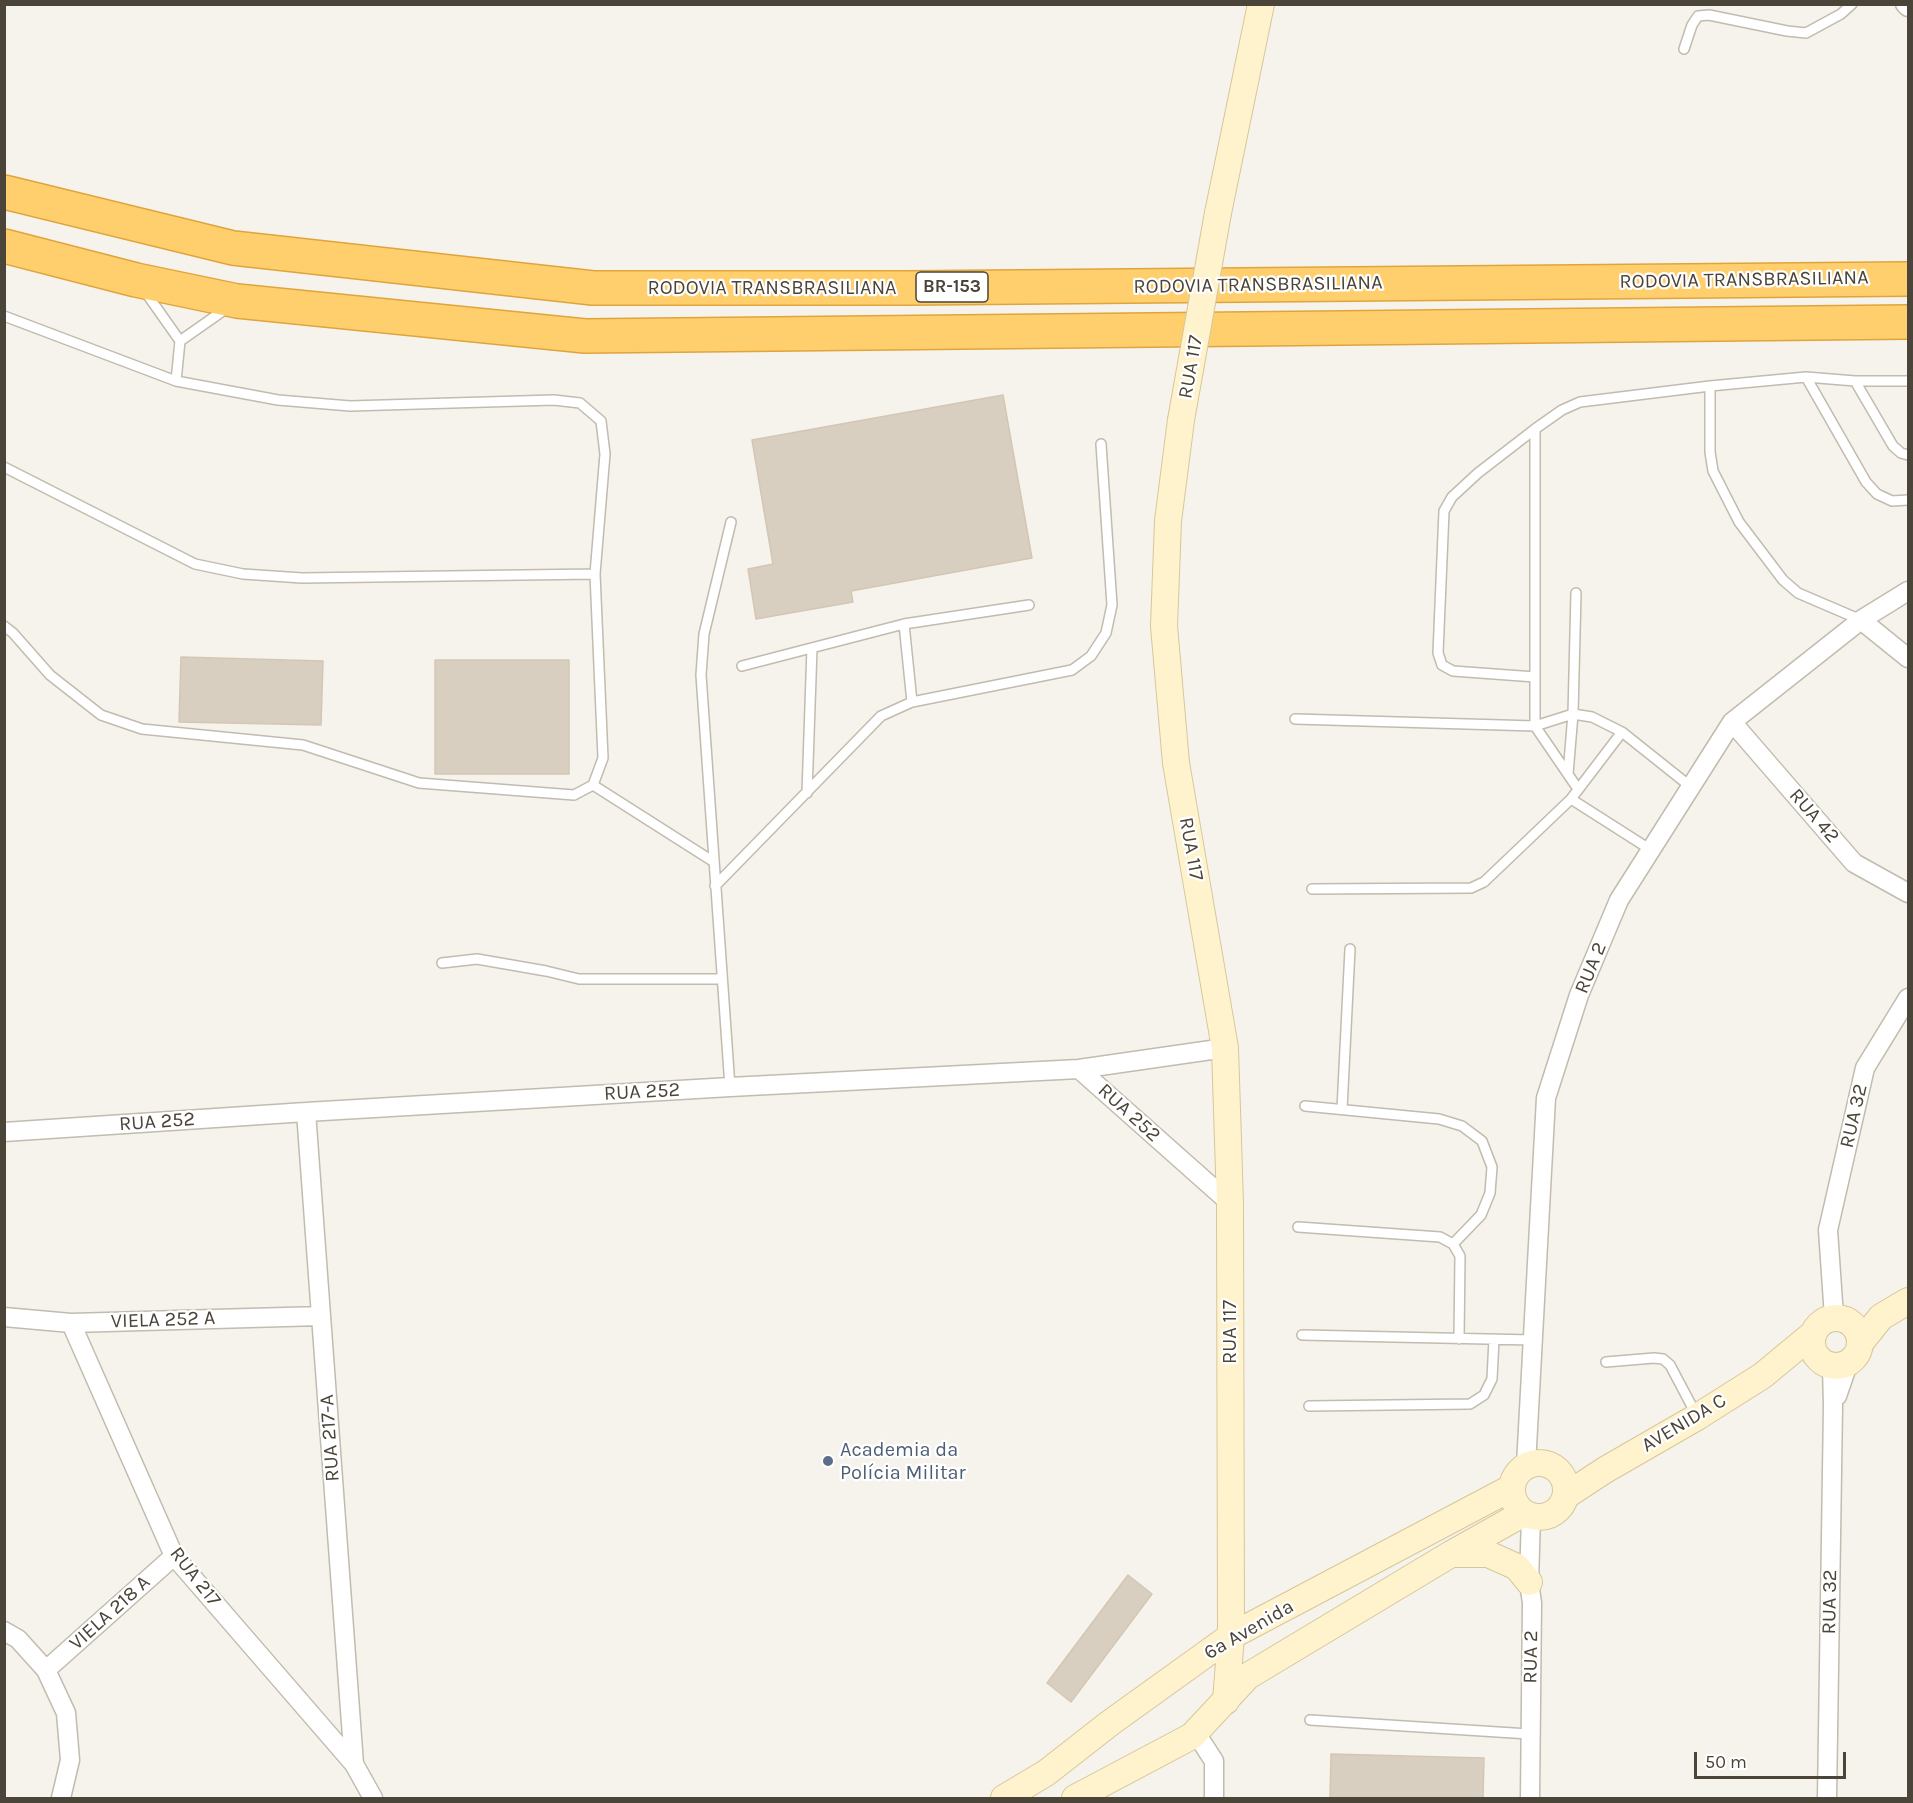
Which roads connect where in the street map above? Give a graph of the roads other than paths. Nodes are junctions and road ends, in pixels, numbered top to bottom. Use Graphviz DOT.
graph roads {
  1 [pos="1261,4"];
  2 [pos="1852,4"];
  3 [pos="1684,49"];
  4 [pos="4,192"];
  5 [pos="4,246"];
  6 [pos="1908,279"];
  7 [pos="136,280"];
  8 [pos="237,301"];
  9 [pos="4,316"];
  10 [pos="1908,322"];
  11 [pos="180,341"];
  12 [pos="1806,377"];
  13 [pos="176,381"];
  14 [pos="1855,381"];
  15 [pos="1908,381"];
  16 [pos="1710,386"];
  17 [pos="1535,429"];
  18 [pos="1101,444"];
  19 [pos="1908,455"];
  20 [pos="4,467"];
  21 [pos="1908,500"];
  22 [pos="731,522"];
  23 [pos="595,574"];
  24 [pos="1908,591"];
  25 [pos="1576,593"];
  26 [pos="1029,605"];
  27 [pos="1861,620"];
  28 [pos="904,624"];
  29 [pos="4,626"];
  30 [pos="812,648"];
  31 [pos="1908,658"];
  32 [pos="742,666"];
  33 [pos="1535,677"];
  34 [pos="912,702"];
  35 [pos="1573,714"];
  36 [pos="1296,719"];
  37 [pos="1732,722"];
  38 [pos="1534,726"];
  39 [pos="1622,732"];
  40 [pos="1568,774"];
  41 [pos="593,785"];
  42 [pos="1691,787"];
  43 [pos="1578,789"];
  44 [pos="807,793"];
  45 [pos="1571,799"];
  46 [pos="1651,850"];
  47 [pos="714,862"];
  48 [pos="716,886"];
  49 [pos="1312,889"];
  50 [pos="1908,893"];
  51 [pos="1350,949"];
  52 [pos="442,963"];
  53 [pos="722,979"];
  54 [pos="1908,998"];
  55 [pos="1225,1048"];
  56 [pos="1079,1069"];
  57 [pos="729,1087"];
  58 [pos="1305,1106"];
  59 [pos="1342,1109"];
  60 [pos="306,1112"];
  61 [pos="4,1132"];
  62 [pos="1230,1203"];
  63 [pos="1298,1227"];
  64 [pos="1453,1244"];
  65 [pos="1908,1301"];
  66 [pos="321,1316"];
  67 [pos="4,1317"];
  68 [pos="71,1323"];
  69 [pos="1849,1327"];
  70 [pos="1814,1333"];
  71 [pos="1302,1335"];
  72 [pos="1459,1338"];
  73 [pos="1494,1339"];
  74 [pos="1533,1340"];
  75 [pos="1606,1362"];
  76 [pos="1833,1363"];
  77 [pos="1762,1376"];
  78 [pos="1309,1406"];
  79 [pos="1697,1417"];
  80 [pos="1526,1465"];
  81 [pos="1559,1470"];
  82 [pos="1605,1470"];
  83 [pos="1512,1488"];
  84 [pos="1567,1495"];
  85 [pos="1527,1514"];
  86 [pos="1451,1554"];
  87 [pos="174,1556"];
  88 [pos="1529,1582"];
  89 [pos="4,1631"];
  90 [pos="1231,1636"];
  91 [pos="46,1670"];
  92 [pos="1248,1676"];
  93 [pos="1226,1701"];
  94 [pos="1310,1719"];
  95 [pos="1529,1734"];
  96 [pos="1192,1736"];
  97 [pos="354,1764"];
  98 [pos="60,1798"];
  99 [pos="373,1798"];
  100 [pos="1004,1798"];
  101 [pos="1075,1798"];
  102 [pos="1214,1798"];
  103 [pos="1530,1798"];
  104 [pos="1827,1798"];
  1 -- 55 [label="street, RUA 117, bridge"];
  2 -- 3 [label="lane"];
  4 -- 6 [label="highway, RODOVIA TRANSBRASILIANA / BR-153"];
  5 -- 7 [label="highway"];
  7 -- 8 [label="highway"];
  7 -- 11 [label="lane"];
  8 -- 10 [label="highway"];
  8 -- 11 [label="lane"];
  9 -- 13 [label="lane"];
  11 -- 13 [label="lane"];
  12 -- 14 [label="lane"];
  12 -- 16 [label="lane"];
  12 -- 21 [label="lane"];
  13 -- 23 [label="lane"];
  14 -- 15 [label="lane"];
  14 -- 19 [label="lane"];
  16 -- 17 [label="lane"];
  16 -- 27 [label="lane"];
  17 -- 33 [label="lane"];
  17 -- 33 [label="lane"];
  18 -- 34 [label="lane"];
  20 -- 23 [label="lane"];
  22 -- 47 [label="lane"];
  23 -- 41 [label="lane"];
  24 -- 27 [label="street, RUA 2"];
  25 -- 35 [label="lane"];
  26 -- 28 [label="lane"];
  27 -- 31 [label="street"];
  27 -- 37 [label="street, RUA 2"];
  28 -- 30 [label="lane"];
  28 -- 34 [label="lane"];
  29 -- 41 [label="lane"];
  30 -- 32 [label="lane"];
  30 -- 44 [label="lane"];
  33 -- 38 [label="lane"];
  34 -- 44 [label="lane"];
  35 -- 38 [label="lane"];
  35 -- 39 [label="lane"];
  35 -- 40 [label="lane"];
  36 -- 38 [label="lane"];
  37 -- 42 [label="street, RUA 2"];
  37 -- 50 [label="street, RUA 42"];
  38 -- 40 [label="lane"];
  39 -- 42 [label="lane"];
  39 -- 43 [label="lane"];
  40 -- 43 [label="lane"];
  41 -- 47 [label="lane"];
  42 -- 46 [label="street, RUA 2"];
  43 -- 45 [label="lane"];
  44 -- 48 [label="lane"];
  45 -- 46 [label="lane"];
  45 -- 49 [label="lane"];
  46 -- 74 [label="street, RUA 2"];
  47 -- 48 [label="lane"];
  48 -- 53 [label="lane"];
  51 -- 59 [label="lane"];
  52 -- 53 [label="lane"];
  53 -- 57 [label="lane"];
  54 -- 69 [label="street, RUA 32"];
  55 -- 56 [label="street"];
  55 -- 62 [label="street, RUA 117"];
  56 -- 57 [label="street, RUA 252"];
  56 -- 62 [label="street, RUA 252"];
  57 -- 60 [label="street, RUA 252"];
  58 -- 59 [label="lane"];
  59 -- 64 [label="lane"];
  60 -- 61 [label="street, RUA 252"];
  60 -- 66 [label="street, RUA 217-A"];
  62 -- 90 [label="street, RUA 117"];
  63 -- 64 [label="lane"];
  64 -- 72 [label="lane"];
  65 -- 69 [label="street"];
  66 -- 68 [label="street, VIELA 252 A"];
  66 -- 97 [label="street, RUA 217-A"];
  67 -- 68 [label="street, VIELA 252 A"];
  68 -- 87 [label="street, RUA 217"];
  69 -- 70 [label="street"];
  69 -- 76 [label="street"];
  70 -- 76 [label="street"];
  70 -- 77 [label="street, AVENIDA C"];
  71 -- 72 [label="lane"];
  72 -- 73 [label="lane"];
  73 -- 74 [label="lane"];
  73 -- 78 [label="lane"];
  74 -- 80 [label="street, RUA 2"];
  75 -- 79 [label="lane"];
  76 -- 77 [label="street, AVENIDA C"];
  76 -- 104 [label="street, RUA 32"];
  77 -- 79 [label="street, AVENIDA C"];
  79 -- 82 [label="street, AVENIDA C"];
  80 -- 81 [label="street"];
  80 -- 83 [label="street"];
  81 -- 82 [label="street, AVENIDA C"];
  81 -- 84 [label="street"];
  82 -- 84 [label="street, AVENIDA C"];
  83 -- 85 [label="street"];
  83 -- 90 [label="street, 6ª Avenida"];
  84 -- 85 [label="street"];
  85 -- 86 [label="street, 6ª Avenida"];
  85 -- 88 [label="street, RUA 2"];
  86 -- 88 [label="street"];
  86 -- 92 [label="street, 6ª Avenida"];
  87 -- 91 [label="street, VIELA 218 A"];
  87 -- 97 [label="street, RUA 217"];
  88 -- 95 [label="street, RUA 2"];
  89 -- 91 [label="street"];
  90 -- 92 [label="street"];
  90 -- 93 [label="street, RUA 117"];
  90 -- 100 [label="street, 6ª Avenida"];
  91 -- 98 [label="street"];
  92 -- 93 [label="street, 6ª Avenida"];
  93 -- 96 [label="street, 6ª Avenida"];
  94 -- 95 [label="lane"];
  95 -- 103 [label="street, RUA 2"];
  96 -- 101 [label="street, 6ª Avenida"];
  96 -- 102 [label="street"];
  97 -- 99 [label="street, RUA 217"];
}
